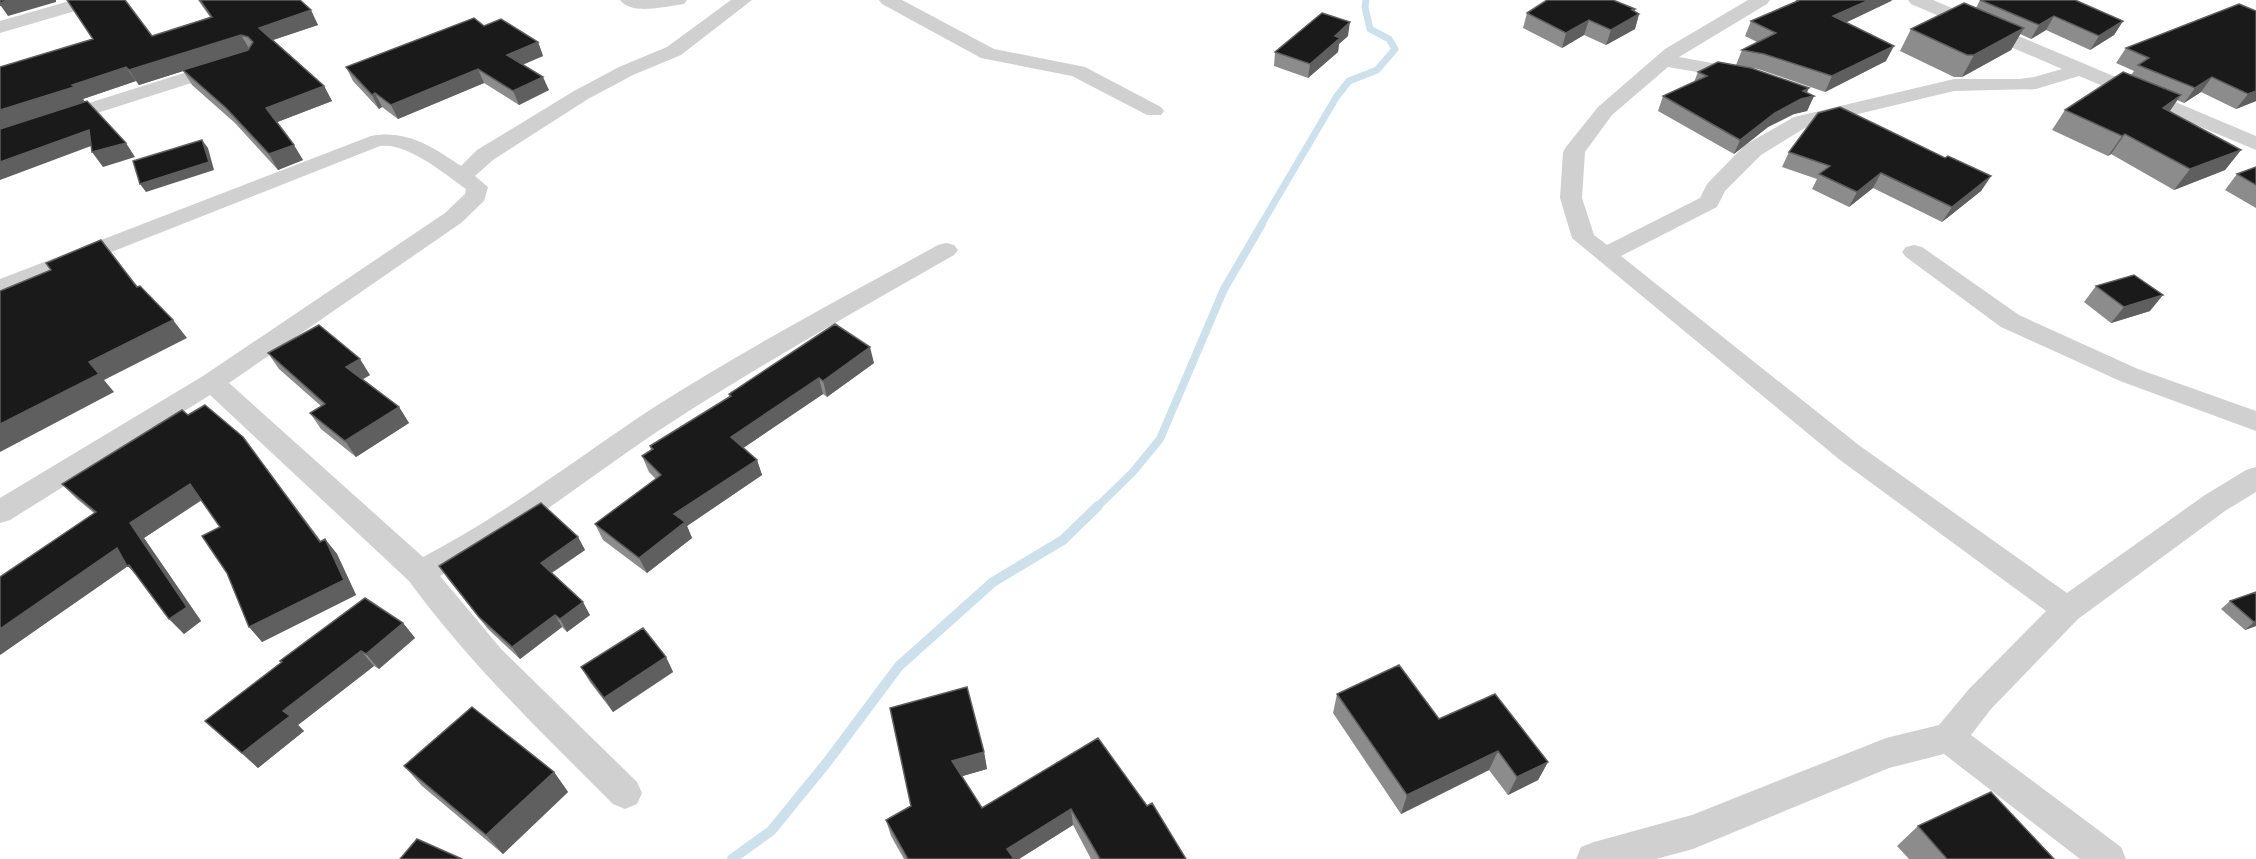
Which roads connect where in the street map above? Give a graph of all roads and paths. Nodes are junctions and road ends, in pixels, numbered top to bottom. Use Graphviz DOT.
graph roads {
  1 [pos="93,0"];
  2 [pos="629,0"];
  3 [pos="678,0"];
  4 [pos="743,0"];
  5 [pos="888,0"];
  6 [pos="1761,0"];
  7 [pos="1928,2"];
  8 [pos="0,27"];
  9 [pos="1664,60"];
  10 [pos="238,61"];
  11 [pos="2081,69"];
  12 [pos="1761,79"];
  13 [pos="1814,98"];
  14 [pos="1849,109"];
  15 [pos="1154,111"];
  16 [pos="2256,125"];
  17 [pos="2236,135"];
  18 [pos="0,138"];
  19 [pos="2256,144"];
  20 [pos="462,177"];
  21 [pos="946,249"];
  22 [pos="1914,252"];
  23 [pos="1605,255"];
  24 [pos="0,288"];
  25 [pos="212,382"];
  26 [pos="2256,421"];
  27 [pos="2256,477"];
  28 [pos="0,512"];
  29 [pos="420,572"];
  30 [pos="2067,610"];
  31 [pos="1949,738"];
  32 [pos="625,793"];
  33 [pos="1594,859"];
  34 [pos="2108,859"];
  1 -- 8 [label="street"];
  2 -- 3 [label="street"];
  4 -- 20 [label="street"];
  5 -- 15 [label="street"];
  6 -- 9 [label="street"];
  7 -- 11 [label="street"];
  9 -- 12 [label="street"];
  9 -- 23 [label="street"];
  10 -- 18 [label="street"];
  11 -- 14 [label="street"];
  11 -- 17 [label="street"];
  13 -- 14 [label="street"];
  14 -- 23 [label="street"];
  16 -- 17 [label="street"];
  17 -- 19 [label="street"];
  20 -- 24 [label="street"];
  20 -- 25 [label="street"];
  21 -- 29 [label="street"];
  22 -- 26 [label="street"];
  23 -- 30 [label="street"];
  25 -- 28 [label="street"];
  25 -- 29 [label="street"];
  27 -- 30 [label="street"];
  29 -- 32 [label="street"];
  30 -- 31 [label="street"];
  31 -- 33 [label="street"];
  31 -- 34 [label="street"];
}
